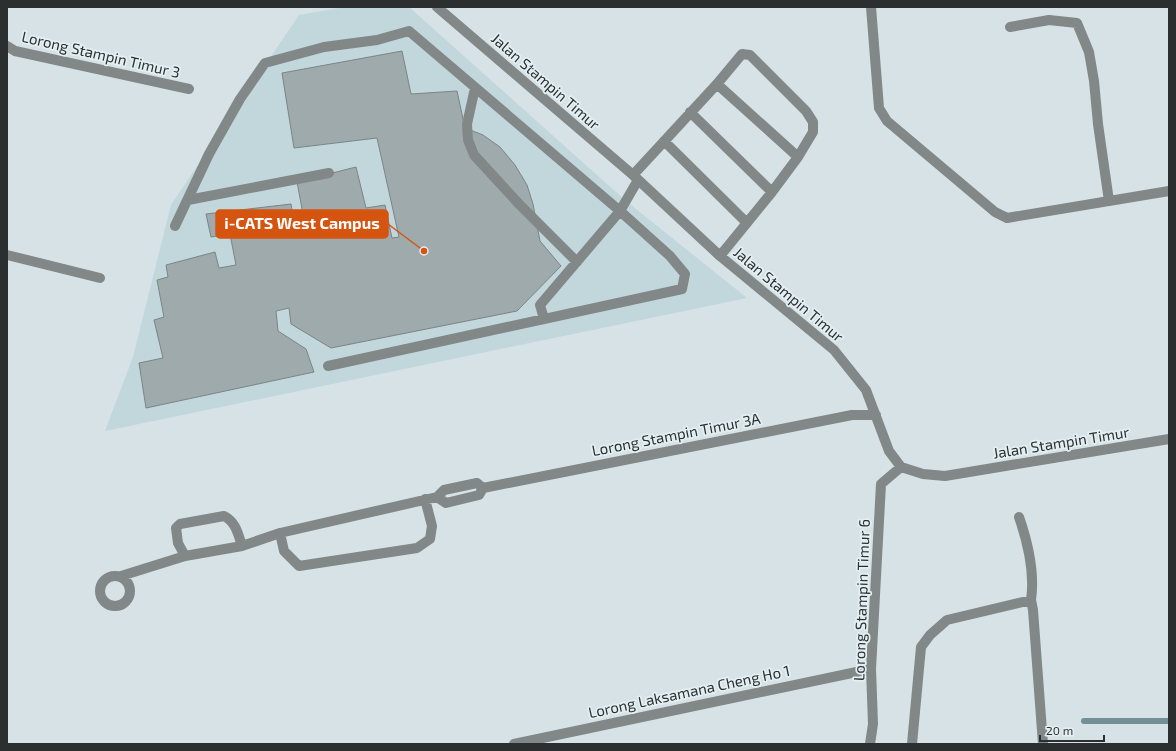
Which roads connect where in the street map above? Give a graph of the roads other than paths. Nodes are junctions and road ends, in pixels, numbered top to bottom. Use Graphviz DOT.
graph roads {
  1 [pos="437,7"];
  2 [pos="871,7"];
  3 [pos="1010,27"];
  4 [pos="7,46"];
  5 [pos="717,84"];
  6 [pos="475,88"];
  7 [pos="189,89"];
  8 [pos="690,112"];
  9 [pos="664,141"];
  10 [pos="798,157"];
  11 [pos="329,173"];
  12 [pos="635,178"];
  13 [pos="1169,191"];
  14 [pos="772,192"];
  15 [pos="188,200"];
  16 [pos="1109,201"];
  17 [pos="620,211"];
  18 [pos="747,223"];
  19 [pos="175,226"];
  20 [pos="7,255"];
  21 [pos="720,256"];
  22 [pos="577,262"];
  23 [pos="100,278"];
  24 [pos="544,319"];
  25 [pos="328,366"];
  26 [pos="876,415"];
  27 [pos="1169,439"];
  28 [pos="901,467"];
  29 [pos="425,499"];
  30 [pos="1020,517"];
  31 [pos="280,533"];
  32 [pos="242,546"];
  33 [pos="185,556"];
  34 [pos="121,576"];
  35 [pos="1031,600"];
  36 [pos="872,668"];
  37 [pos="514,744"];
  38 [pos="870,744"];
  39 [pos="912,744"];
  40 [pos="1043,744"];
  1 -- 12 [label="street, Jalan Stampin Timur"];
  2 -- 16 [label="street"];
  3 -- 16 [label="street"];
  4 -- 7 [label="street, Lorong Stampin Timur 3"];
  5 -- 8 [label="street"];
  5 -- 10 [label="street"];
  5 -- 10 [label="street"];
  6 -- 15 [label="street"];
  6 -- 17 [label="street"];
  6 -- 22 [label="street"];
  8 -- 9 [label="street"];
  8 -- 14 [label="street"];
  9 -- 12 [label="street"];
  9 -- 18 [label="street"];
  10 -- 14 [label="street"];
  11 -- 15 [label="street"];
  12 -- 17 [label="street"];
  12 -- 21 [label="street, Jalan Stampin Timur"];
  13 -- 16 [label="street"];
  14 -- 18 [label="street"];
  15 -- 19 [label="street"];
  17 -- 22 [label="street"];
  17 -- 24 [label="street"];
  18 -- 21 [label="street"];
  20 -- 23 [label="street"];
  21 -- 26 [label="street, Jalan Stampin Timur"];
  22 -- 24 [label="street"];
  24 -- 25 [label="street"];
  26 -- 28 [label="street, Jalan Stampin Timur"];
  26 -- 29 [label="street, Lorong Stampin Timur 3A"];
  27 -- 28 [label="street, Jalan Stampin Timur"];
  28 -- 36 [label="street, Lorong Stampin Timur 6"];
  29 -- 31 [label="street"];
  29 -- 31 [label="street"];
  30 -- 35 [label="street"];
  31 -- 32 [label="street"];
  32 -- 33 [label="street"];
  32 -- 33 [label="street"];
  33 -- 34 [label="street"];
  35 -- 39 [label="street"];
  35 -- 40 [label="street"];
  36 -- 37 [label="street, Lorong Laksamana Cheng Ho 1"];
  36 -- 38 [label="street, Lorong Stampin Timur 6"];
}
